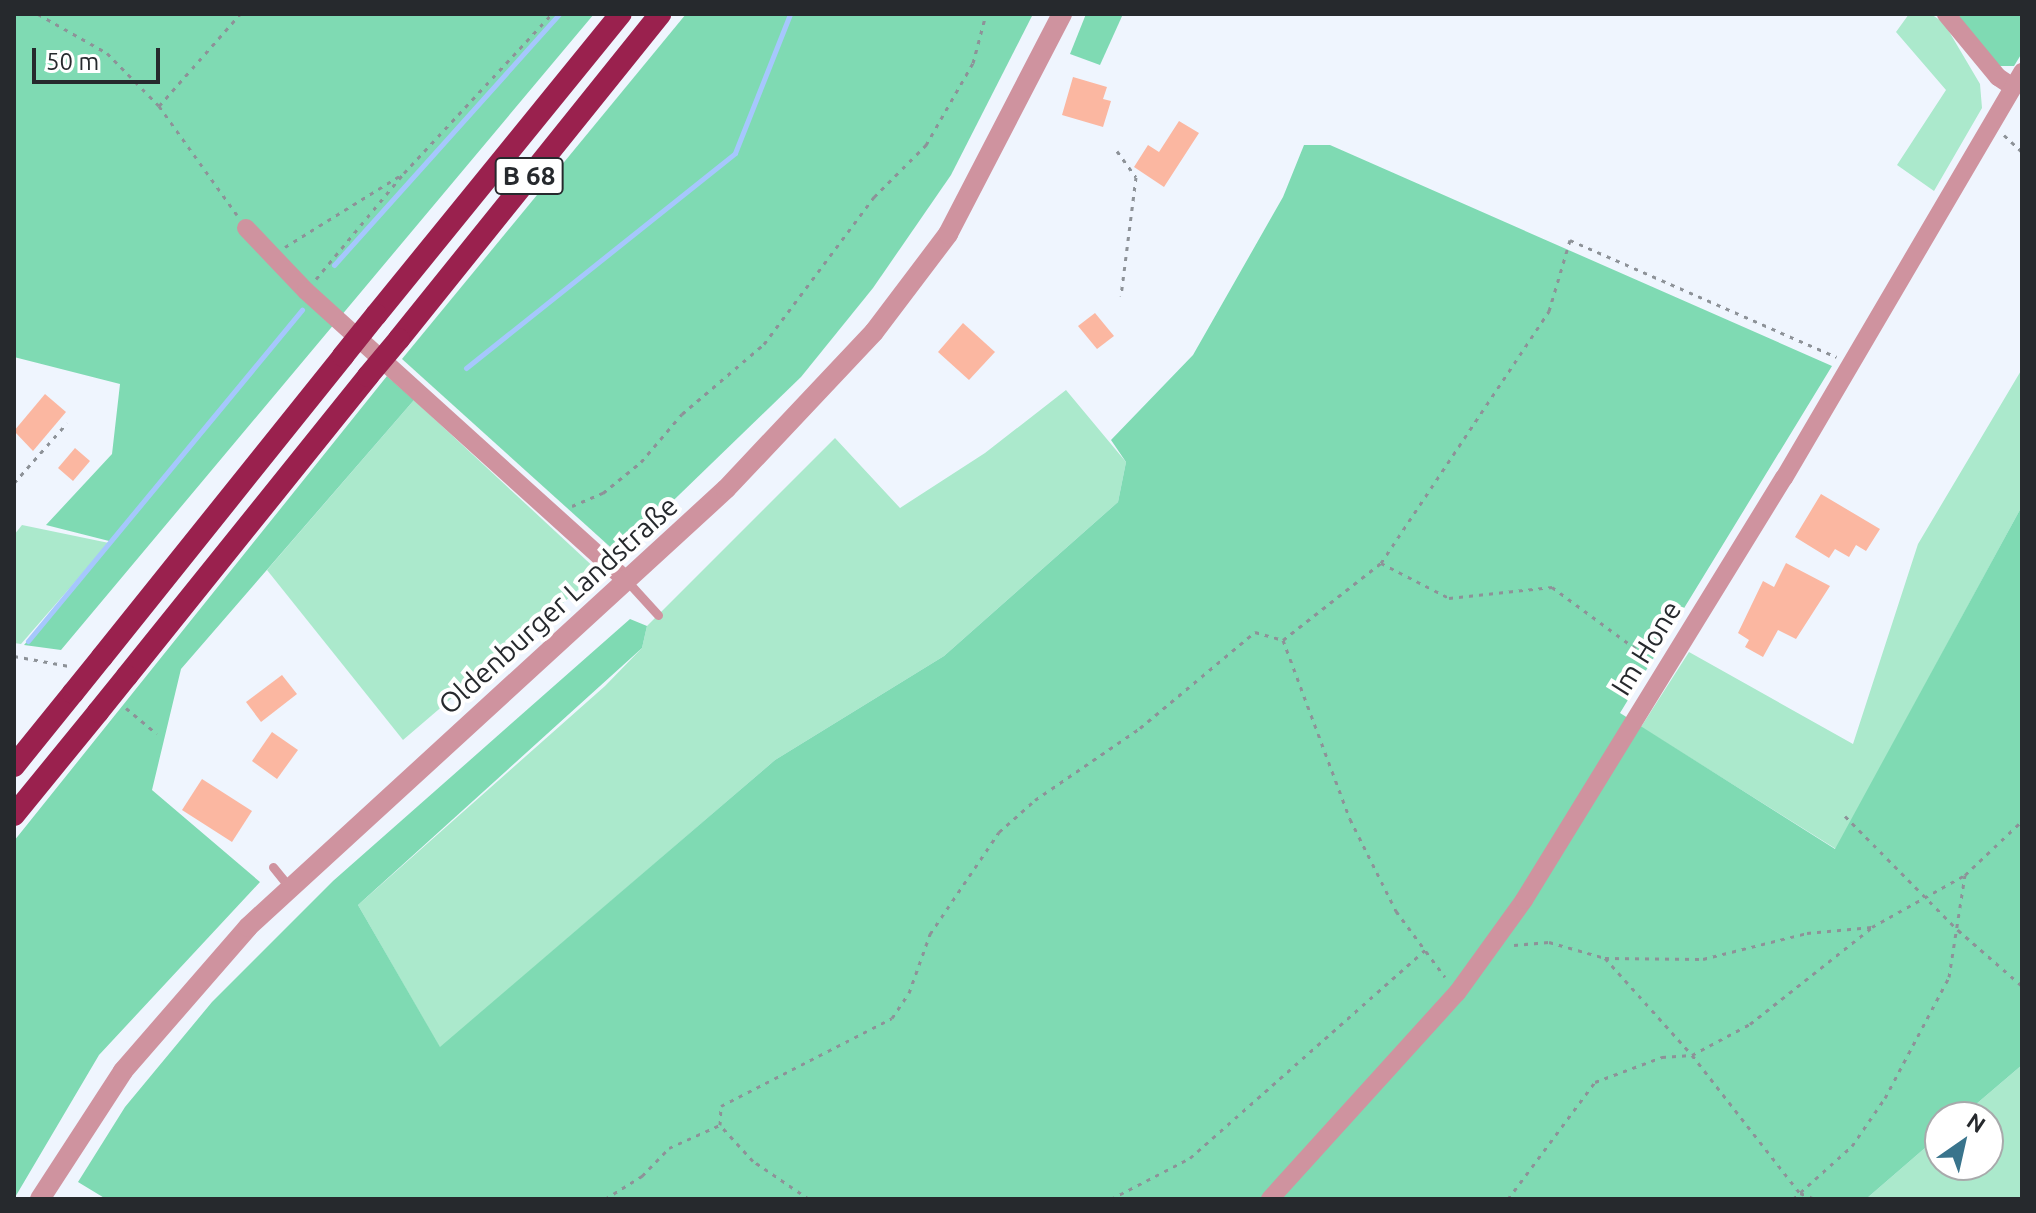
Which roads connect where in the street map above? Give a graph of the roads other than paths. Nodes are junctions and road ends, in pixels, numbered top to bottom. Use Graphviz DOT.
graph roads {
  1 [pos="621,14"];
  2 [pos="660,14"];
  3 [pos="1062,14"];
  4 [pos="1946,14"];
  5 [pos="2018,80"];
  6 [pos="246,228"];
  7 [pos="627,581"];
  8 [pos="658,615"];
  9 [pos="14,766"];
  10 [pos="14,815"];
  11 [pos="273,867"];
  12 [pos="289,887"];
  13 [pos="40,1199"];
  14 [pos="1270,1199"];
  1 -- 9 [label="highway, B 68, bridge"];
  2 -- 10 [label="highway, B 68, bridge"];
  3 -- 7 [label="street, Oldenburger Landstraße"];
  4 -- 5 [label="street, Im Hone"];
  5 -- 14 [label="street, Im Hone"];
  6 -- 7 [label="street"];
  7 -- 8 [label="lane"];
  7 -- 12 [label="street, Oldenburger Landstraße"];
  11 -- 12 [label="lane"];
  12 -- 13 [label="street, Oldenburger Landstraße"];
}
